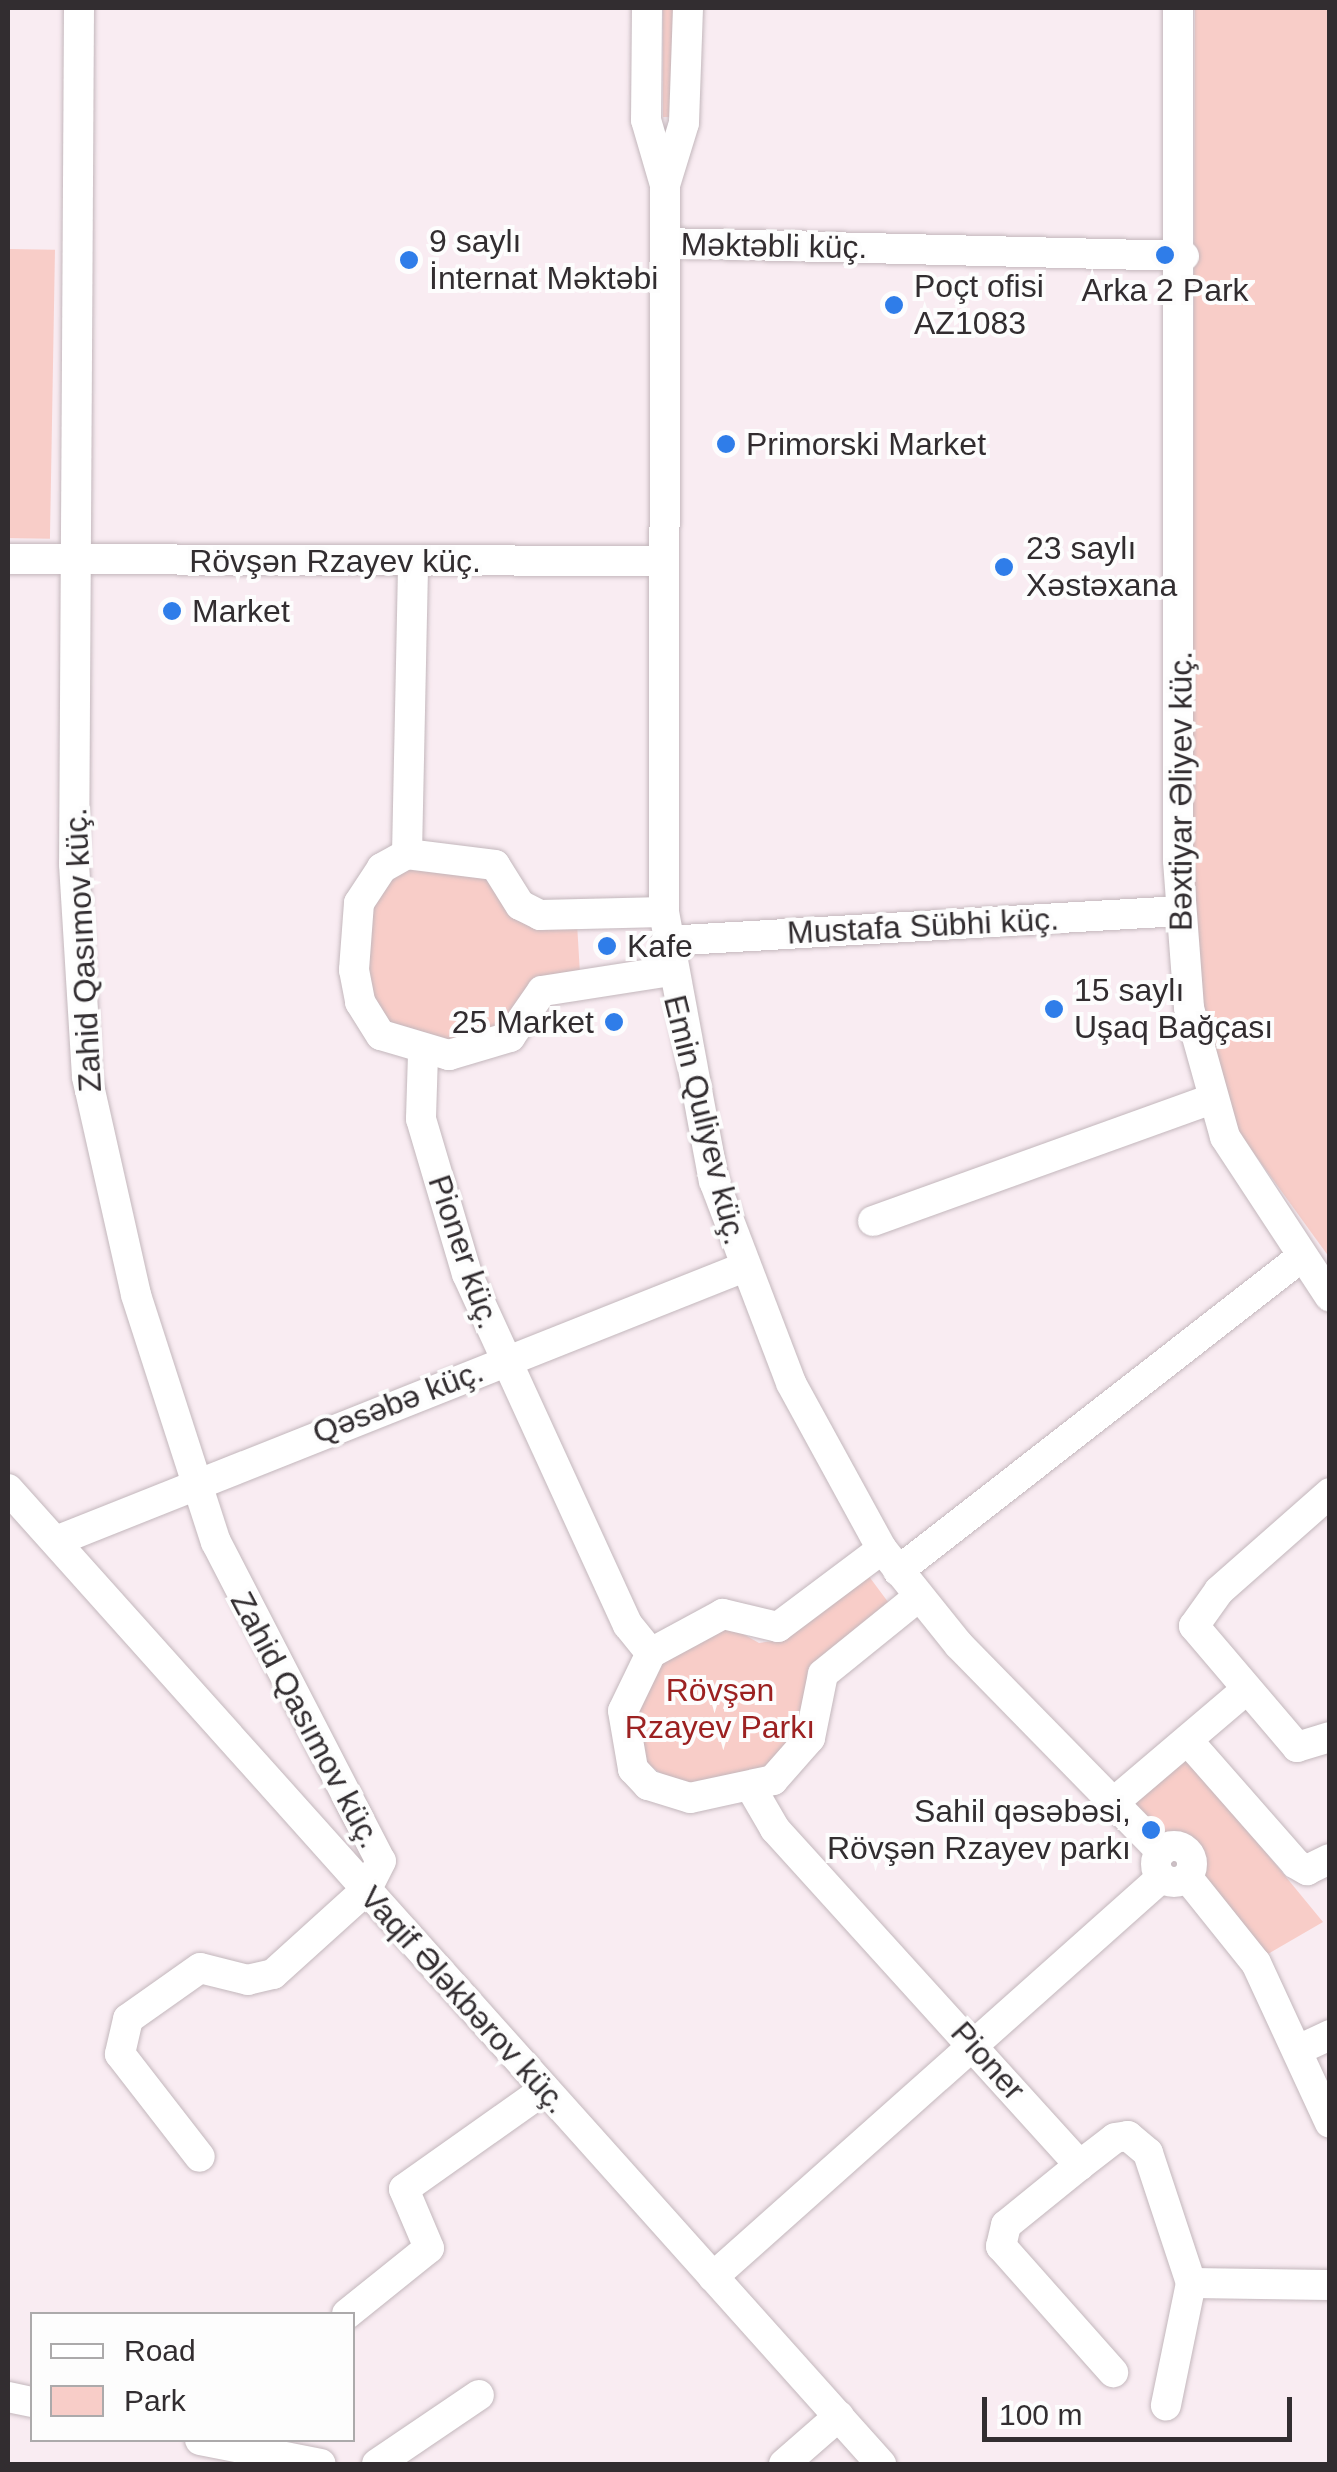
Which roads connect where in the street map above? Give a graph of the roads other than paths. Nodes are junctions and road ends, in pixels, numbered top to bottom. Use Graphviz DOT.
graph roads {
  1 [pos="79,8"];
  2 [pos="647,8"];
  3 [pos="688,8"];
  4 [pos="1178,8"];
  5 [pos="665,186"];
  6 [pos="665,244"];
  7 [pos="1184,256"];
  8 [pos="8,558"];
  9 [pos="73,560"];
  10 [pos="413,561"];
  11 [pos="663,561"];
  12 [pos="408,854"];
  13 [pos="1180,912"];
  14 [pos="665,926"];
  15 [pos="670,972"];
  16 [pos="422,1054"];
  17 [pos="1210,1100"];
  18 [pos="873,1221"];
  19 [pos="1300,1258"];
  20 [pos="742,1268"];
  21 [pos="1330,1297"];
  22 [pos="504,1362"];
  23 [pos="194,1480"];
  24 [pos="8,1489"];
  25 [pos="1330,1493"];
  26 [pos="56,1541"];
  27 [pos="890,1560"];
  28 [pos="918,1598"];
  29 [pos="650,1653"];
  30 [pos="1246,1690"];
  31 [pos="1330,1738"];
  32 [pos="1188,1742"];
  33 [pos="753,1791"];
  34 [pos="1113,1803"];
  35 [pos="1330,1859"];
  36 [pos="1170,1868"];
  37 [pos="366,1890"];
  38 [pos="1330,2036"];
  39 [pos="972,2044"];
  40 [pos="1300,2049"];
  41 [pos="544,2090"];
  42 [pos="1330,2124"];
  43 [pos="200,2157"];
  44 [pos="1080,2165"];
  45 [pos="714,2278"];
  46 [pos="1191,2283"];
  47 [pos="1330,2284"];
  48 [pos="349,2312"];
  49 [pos="1113,2372"];
  50 [pos="479,2395"];
  51 [pos="1166,2405"];
  52 [pos="839,2416"];
  53 [pos="214,2442"];
  54 [pos="322,2464"];
  55 [pos="377,2464"];
  56 [pos="784,2464"];
  57 [pos="881,2464"];
  1 -- 9 [label="street, Zahid Qasımov küç."];
  2 -- 5 [label="street"];
  3 -- 5 [label="street"];
  4 -- 7 [label="street, Bəxtiyar Əliyev küç."];
  5 -- 6 [label="street, Emin Quliyev küç."];
  6 -- 7 [label="street, Məktəbli küç."];
  6 -- 11 [label="street, Emin Quliyev küç."];
  7 -- 13 [label="street, Bəxtiyar Əliyev küç."];
  8 -- 9 [label="street, Rövşən Rzayev küç."];
  9 -- 10 [label="street, Rövşən Rzayev küç."];
  9 -- 23 [label="street, Zahid Qasımov küç."];
  10 -- 11 [label="street, Rövşən Rzayev küç."];
  10 -- 12 [label="street"];
  11 -- 14 [label="street, Emin Quliyev küç."];
  12 -- 14 [label="street, Mustafa Sübhi küç."];
  12 -- 16 [label="street"];
  13 -- 14 [label="street, Mustafa Sübhi küç."];
  13 -- 17 [label="street, Bəxtiyar Əliyev küç."];
  14 -- 15 [label="street, Emin Quliyev küç."];
  15 -- 16 [label="street"];
  15 -- 20 [label="street, Emin Quliyev küç."];
  16 -- 22 [label="street, Pioner küç."];
  17 -- 18 [label="street"];
  17 -- 19 [label="street, Bəxtiyar Əliyev küç."];
  19 -- 21 [label="street, Bəxtiyar Əliyev küç."];
  19 -- 27 [label="street"];
  20 -- 22 [label="street, Qəsəbə küç."];
  20 -- 27 [label="street, Emin Quliyev küç."];
  22 -- 23 [label="street, Qəsəbə küç."];
  22 -- 29 [label="street, Pioner küç."];
  23 -- 26 [label="street, Qəsəbə küç."];
  23 -- 37 [label="street, Zahid Qasımov küç."];
  24 -- 26 [label="street, Vaqif Ələkbərov küç."];
  25 -- 30 [label="street"];
  26 -- 37 [label="street, Vaqif Ələkbərov küç."];
  27 -- 28 [label="street, Emin Quliyev küç."];
  27 -- 29 [label="street"];
  28 -- 33 [label="street"];
  28 -- 34 [label="street, Emin Quliyev küç."];
  29 -- 33 [label="street"];
  30 -- 31 [label="street"];
  30 -- 32 [label="street"];
  32 -- 34 [label="street"];
  32 -- 35 [label="street"];
  33 -- 39 [label="street, Pioner"];
  34 -- 36 [label="street, Emin Quliyev küç."];
  36 -- 39 [label="street"];
  36 -- 40 [label="street, Emin Quliyev küç."];
  37 -- 41 [label="street, Vaqif Ələkbərov küç."];
  37 -- 43 [label="street"];
  38 -- 40 [label="street"];
  39 -- 44 [label="street, Pioner"];
  39 -- 45 [label="street"];
  40 -- 42 [label="street, Emin Quliyev küç."];
  41 -- 45 [label="street, Vaqif Ələkbərov küç."];
  41 -- 48 [label="street"];
  44 -- 46 [label="street"];
  44 -- 49 [label="street"];
  45 -- 52 [label="street, Vaqif Ələkbərov küç."];
  46 -- 47 [label="street"];
  46 -- 51 [label="street"];
  50 -- 55 [label="street"];
  52 -- 56 [label="street"];
  52 -- 57 [label="street, Vaqif Ələkbərov küç."];
  53 -- 54 [label="street"];
}
